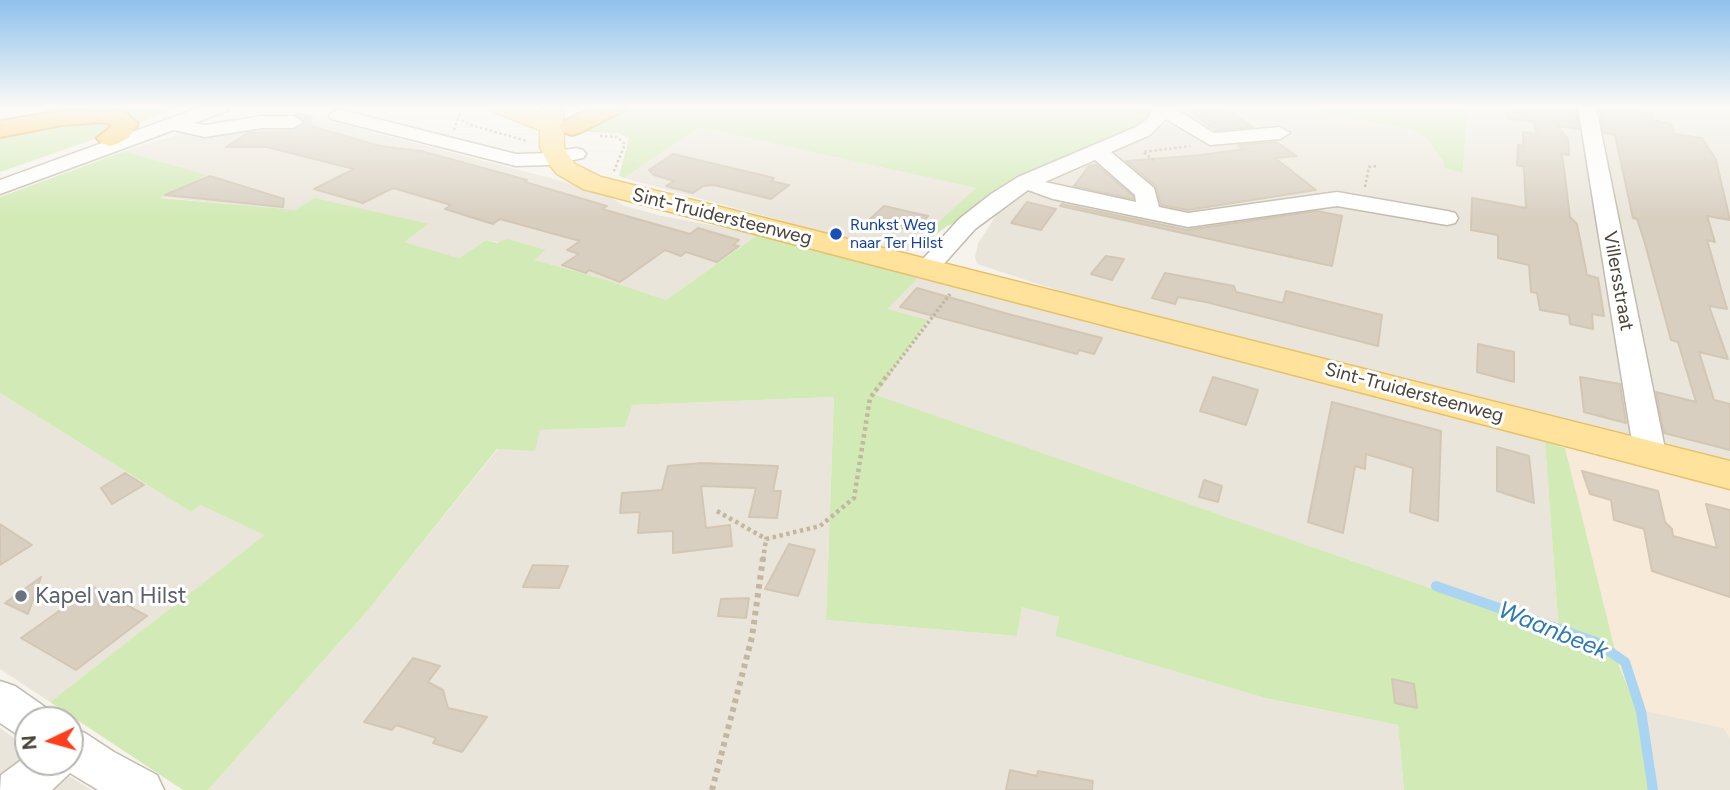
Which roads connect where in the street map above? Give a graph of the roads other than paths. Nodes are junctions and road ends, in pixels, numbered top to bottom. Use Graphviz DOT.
graph roads {
  1 [pos="93,144"];
  2 [pos="111,144"];
  3 [pos="453,144"];
  4 [pos="562,144"];
  5 [pos="1113,144"];
  6 [pos="1594,144"];
  7 [pos="1097,151"];
  8 [pos="566,156"];
  9 [pos="0,177"];
  10 [pos="1026,182"];
  11 [pos="0,187"];
  12 [pos="1148,210"];
  13 [pos="1447,218"];
  14 [pos="945,271"];
  15 [pos="1098,311"];
  16 [pos="1650,454"];
  17 [pos="1730,475"];
  18 [pos="84,760"];
  19 [pos="35,776"];
  20 [pos="17,790"];
  21 [pos="141,790"];
  1 -- 9 [label="street"];
  2 -- 11 [label="street"];
  3 -- 8 [label="street"];
  4 -- 8 [label="main road"];
  5 -- 7 [label="street"];
  6 -- 16 [label="street, Villersstraat"];
  7 -- 10 [label="street"];
  7 -- 12 [label="street"];
  8 -- 14 [label="main road, Sint-Truidersteenweg"];
  8 -- 14 [label="main road, Sint-Truidersteenweg"];
  10 -- 12 [label="street"];
  10 -- 14 [label="street"];
  12 -- 13 [label="street"];
  14 -- 15 [label="main road, Sint-Truidersteenweg"];
  15 -- 16 [label="main road, Sint-Truidersteenweg"];
  16 -- 17 [label="main road, Sint-Truidersteenweg"];
  18 -- 21 [label="street"];
  19 -- 20 [label="street"];
}
